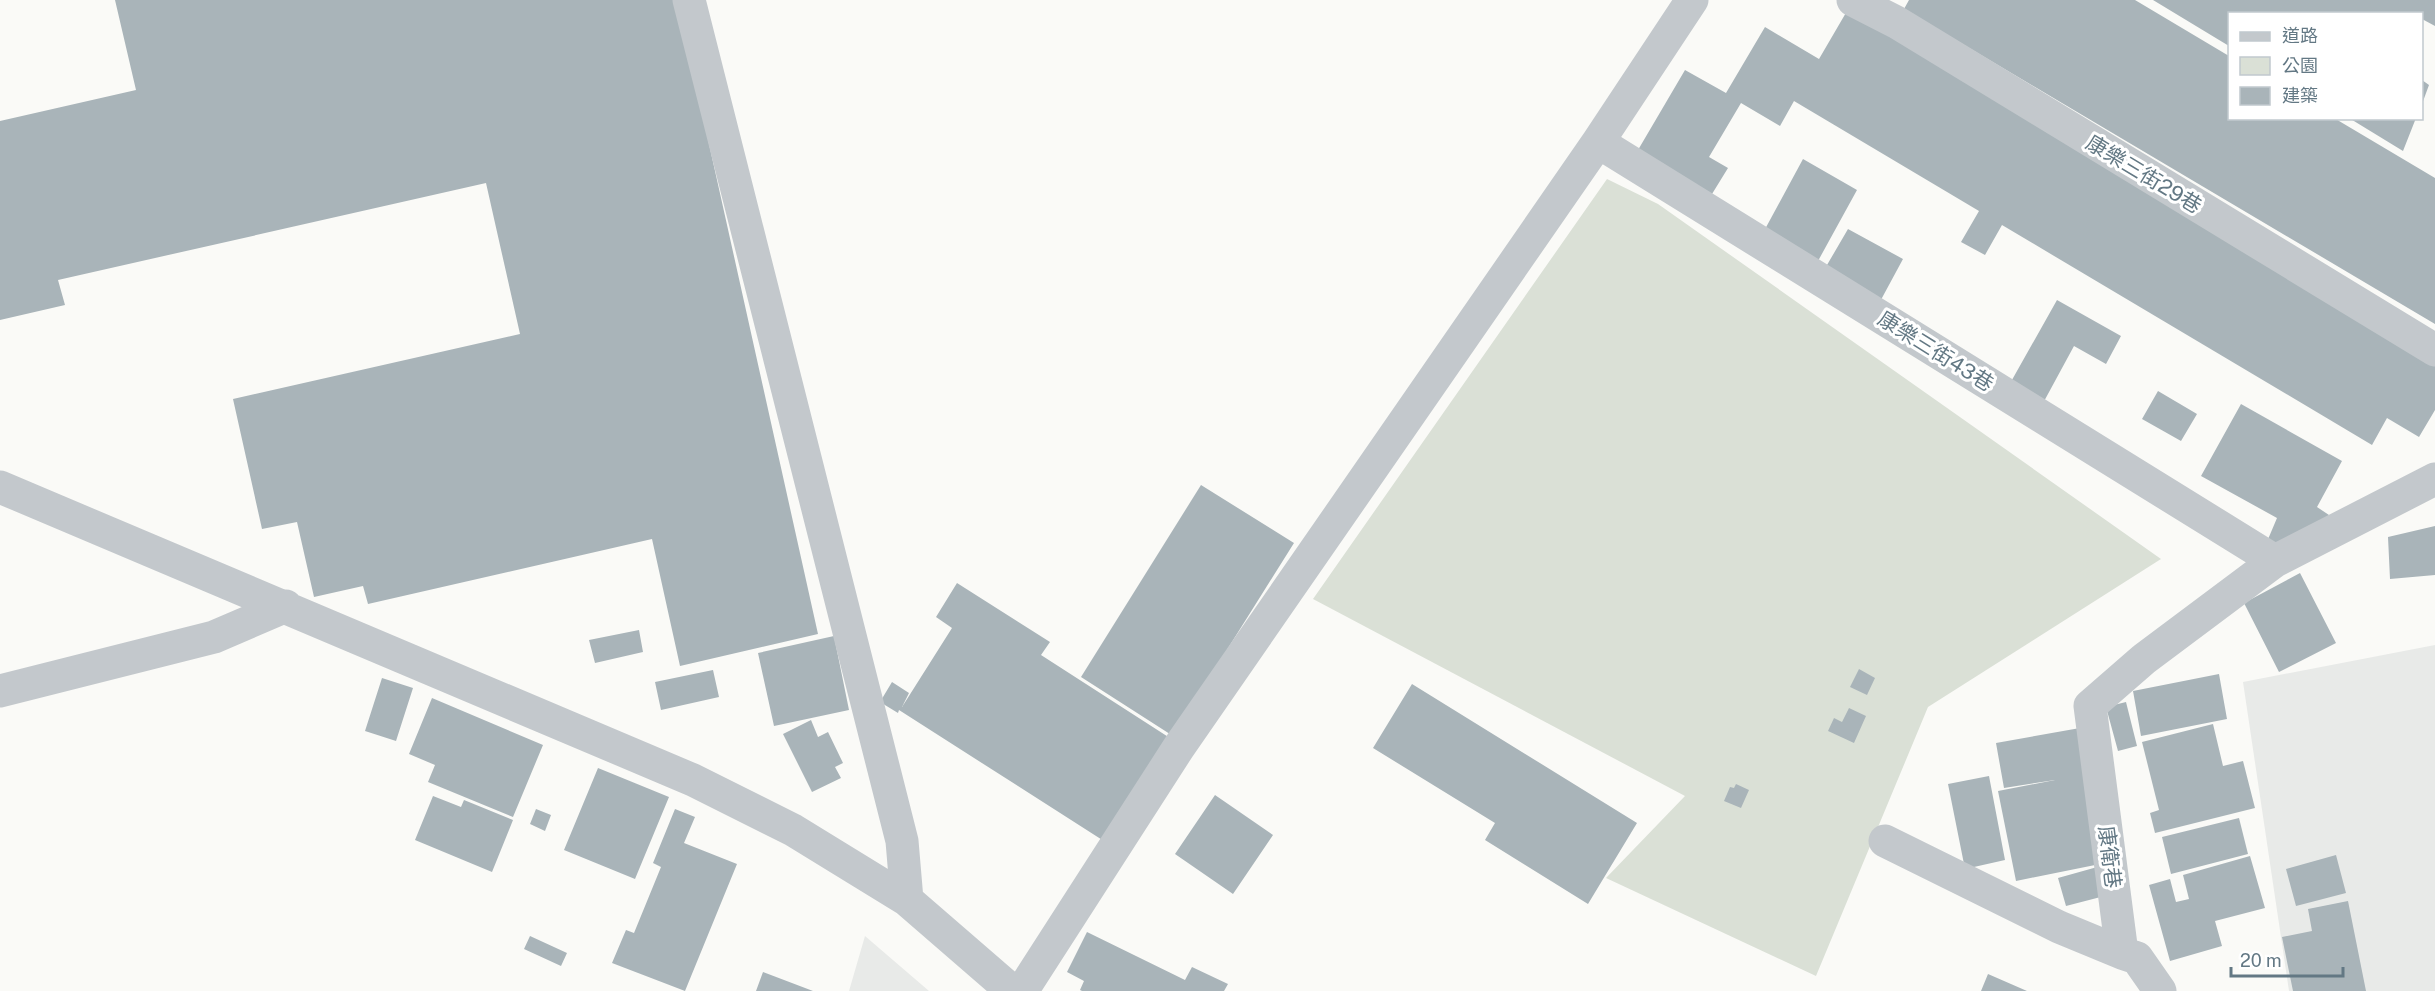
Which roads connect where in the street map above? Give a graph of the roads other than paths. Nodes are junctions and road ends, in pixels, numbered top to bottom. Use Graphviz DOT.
graph roads {
  1 [pos="689,0"];
  2 [pos="1692,0"];
  3 [pos="1853,0"];
  4 [pos="1598,142"];
  5 [pos="2435,350"];
  6 [pos="2435,479"];
  7 [pos="0,487"];
  8 [pos="2275,561"];
  9 [pos="286,606"];
  10 [pos="0,691"];
  11 [pos="1885,841"];
  12 [pos="907,900"];
  13 [pos="2122,953"];
  14 [pos="1012,991"];
  15 [pos="1022,991"];
  16 [pos="2160,991"];
  1 -- 12 [label="street"];
  2 -- 4 [label="street"];
  3 -- 5 [label="street, 康樂三街29巷"];
  4 -- 8 [label="street, 康樂三街43巷"];
  4 -- 15 [label="street"];
  6 -- 8 [label="street"];
  7 -- 9 [label="street"];
  8 -- 13 [label="street, 康衛巷"];
  9 -- 10 [label="street"];
  9 -- 12 [label="street"];
  11 -- 13 [label="street"];
  12 -- 14 [label="street"];
  13 -- 16 [label="street"];
}
